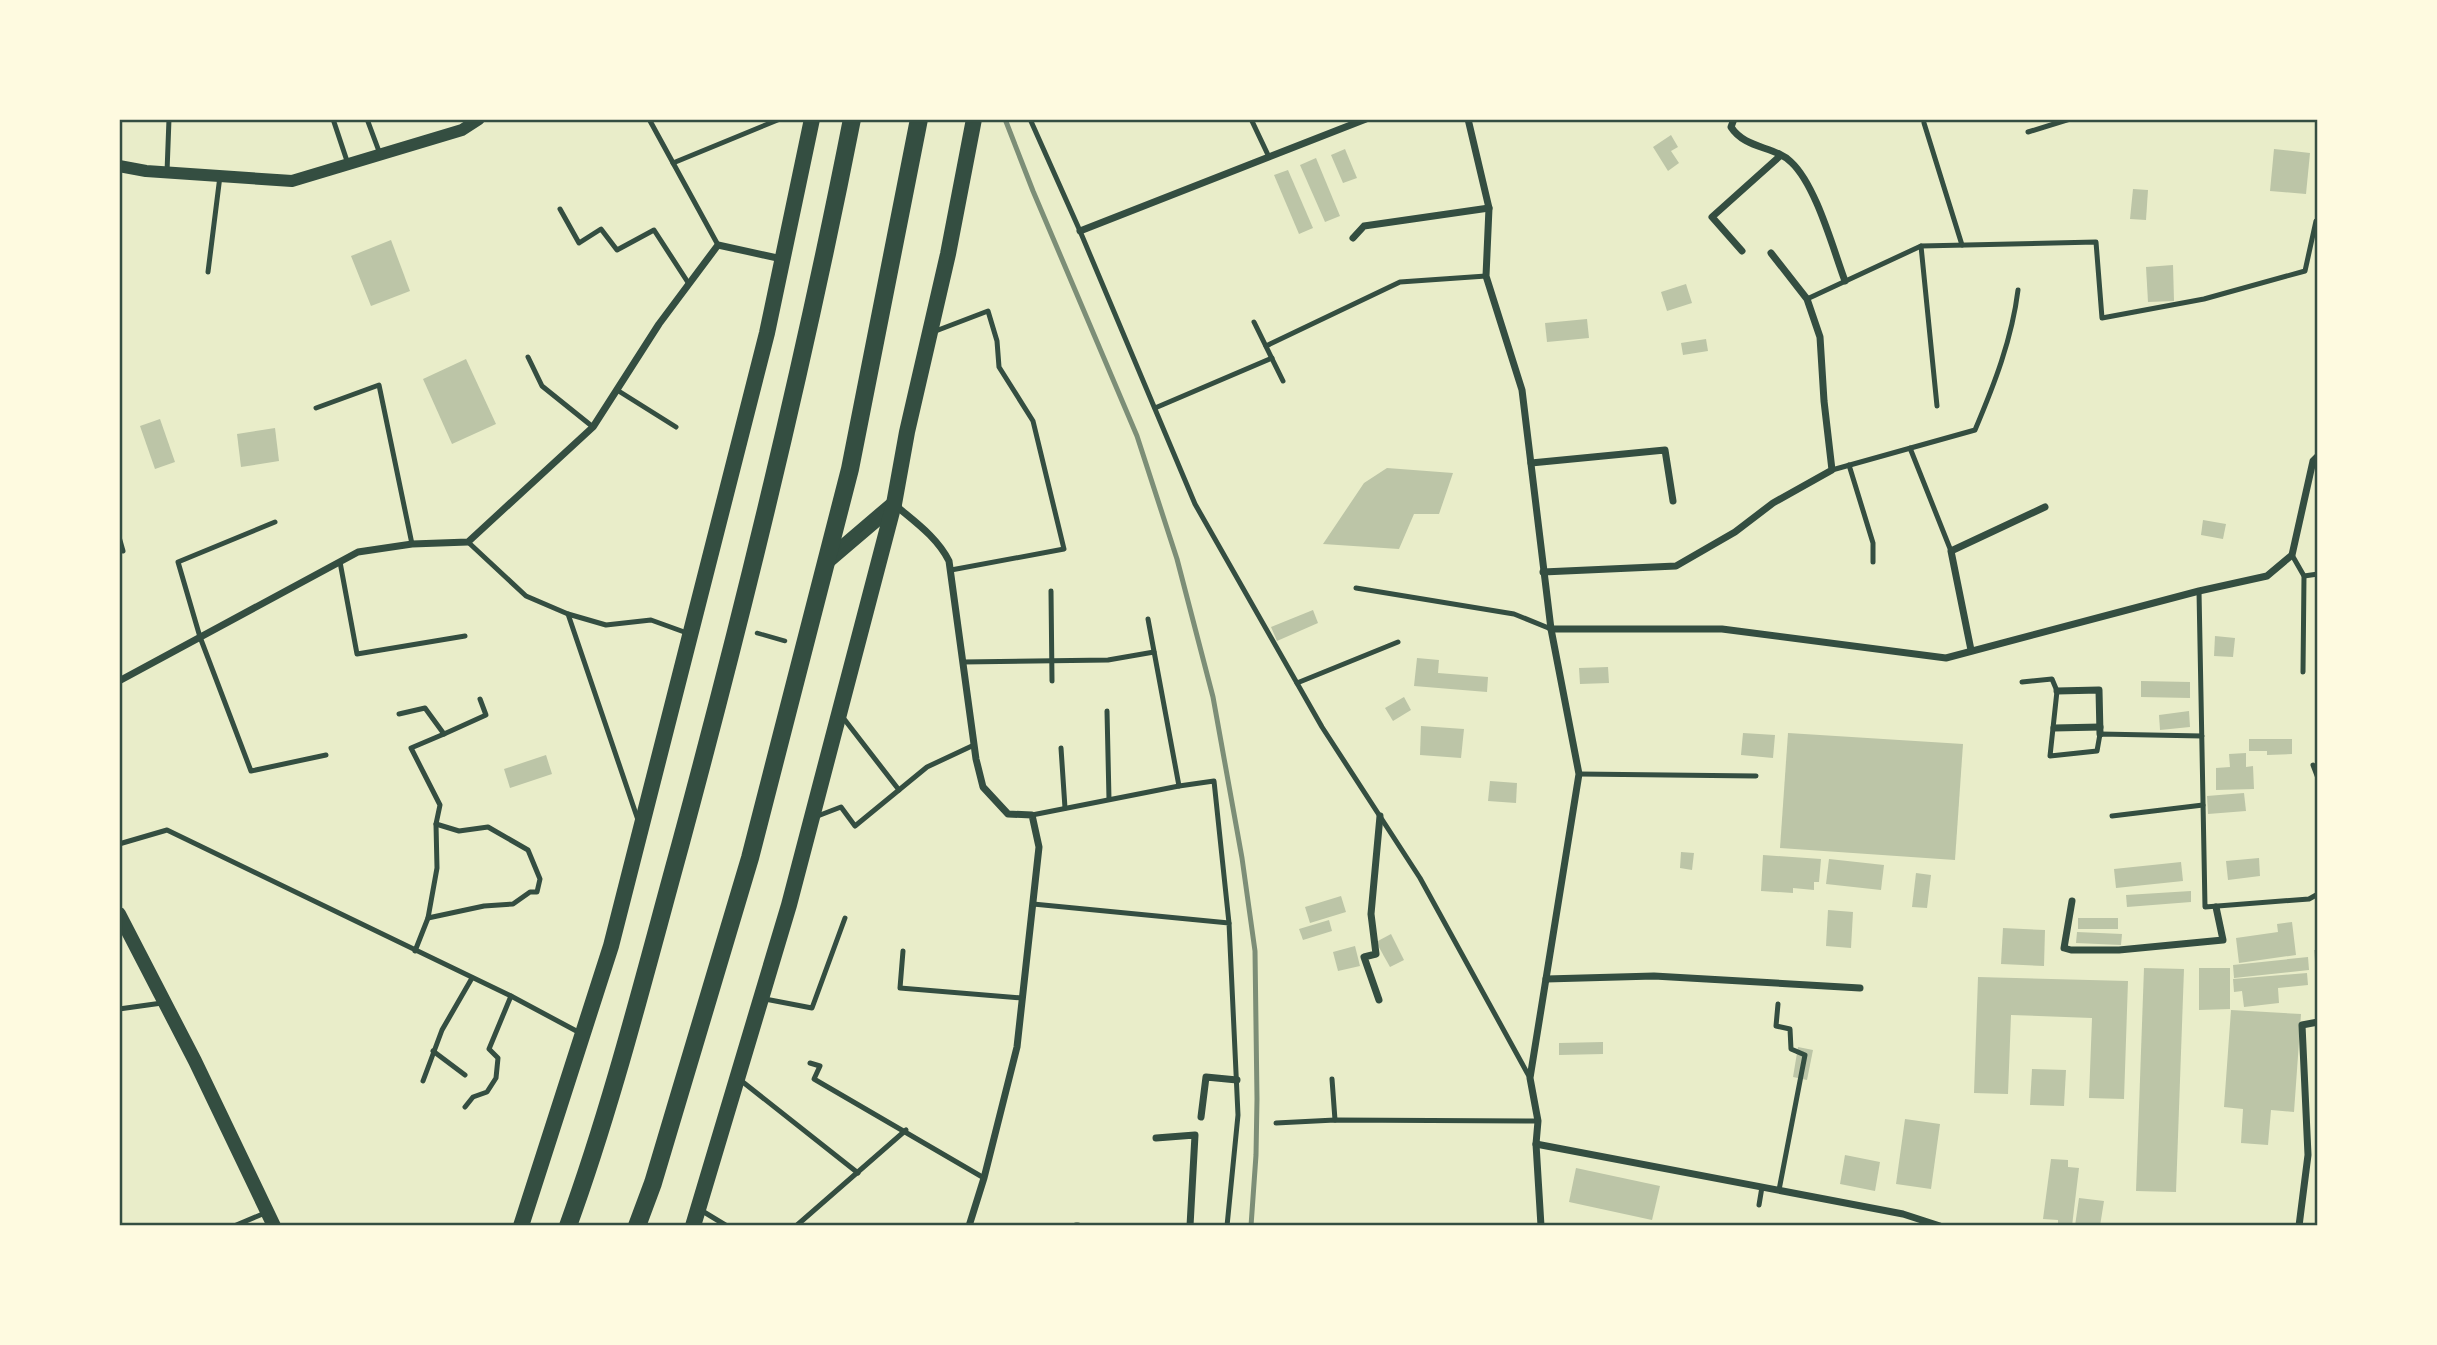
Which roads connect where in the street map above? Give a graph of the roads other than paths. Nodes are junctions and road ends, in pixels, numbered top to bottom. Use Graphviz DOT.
graph roads {
  1 [pos="169,119"];
  2 [pos="333,119"];
  3 [pos="367,119"];
  4 [pos="479,119"];
  5 [pos="649,119"];
  6 [pos="780,119"];
  7 [pos="812,119"];
  8 [pos="852,119"];
  9 [pos="919,119"];
  10 [pos="974,119"];
  11 [pos="1030,119"];
  12 [pos="1251,119"];
  13 [pos="1366,119"];
  14 [pos="1468,119"];
  15 [pos="1734,119"];
  16 [pos="2070,119"];
  17 [pos="1924,123"];
  18 [pos="2028,132"];
  19 [pos="380,154"];
  20 [pos="1780,156"];
  21 [pos="1269,157"];
  22 [pos="673,163"];
  23 [pos="348,164"];
  24 [pos="119,166"];
  25 [pos="167,172"];
  26 [pos="220,176"];
  27 [pos="1489,208"];
  28 [pos="561,209"];
  29 [pos="2318,222"];
  30 [pos="1080,232"];
  31 [pos="1353,238"];
  32 [pos="718,245"];
  33 [pos="1962,246"];
  34 [pos="1921,247"];
  35 [pos="1742,251"];
  36 [pos="1771,253"];
  37 [pos="782,259"];
  38 [pos="208,272"];
  39 [pos="1486,276"];
  40 [pos="1845,281"];
  41 [pos="689,284"];
  42 [pos="2018,290"];
  43 [pos="1807,299"];
  44 [pos="1254,322"];
  45 [pos="930,333"];
  46 [pos="1266,346"];
  47 [pos="528,357"];
  48 [pos="1272,358"];
  49 [pos="1283,381"];
  50 [pos="618,390"];
  51 [pos="1937,406"];
  52 [pos="316,408"];
  53 [pos="1155,408"];
  54 [pos="593,427"];
  55 [pos="676,427"];
  56 [pos="1910,448"];
  57 [pos="2318,456"];
  58 [pos="1531,463"];
  59 [pos="1849,465"];
  60 [pos="1832,470"];
  61 [pos="1673,501"];
  62 [pos="894,504"];
  63 [pos="2045,507"];
  64 [pos="275,522"];
  65 [pos="119,537"];
  66 [pos="467,542"];
  67 [pos="412,544"];
  68 [pos="123,551"];
  69 [pos="1951,551"];
  70 [pos="2292,555"];
  71 [pos="340,562"];
  72 [pos="826,562"];
  73 [pos="1873,562"];
  74 [pos="951,570"];
  75 [pos="1543,572"];
  76 [pos="2318,574"];
  77 [pos="2304,576"];
  78 [pos="1356,588"];
  79 [pos="1051,591"];
  80 [pos="2199,591"];
  81 [pos="568,614"];
  82 [pos="1148,619"];
  83 [pos="1551,629"];
  84 [pos="690,634"];
  85 [pos="465,636"];
  86 [pos="200,637"];
  87 [pos="1398,642"];
  88 [pos="1970,650"];
  89 [pos="1154,652"];
  90 [pos="1051,661"];
  91 [pos="963,662"];
  92 [pos="2303,672"];
  93 [pos="119,681"];
  94 [pos="1052,681"];
  95 [pos="2022,682"];
  96 [pos="1297,683"];
  97 [pos="2057,691"];
  98 [pos="480,699"];
  99 [pos="1107,711"];
  100 [pos="399,713"];
  101 [pos="840,713"];
  102 [pos="2054,727"];
  103 [pos="2100,731"];
  104 [pos="444,734"];
  105 [pos="2202,736"];
  106 [pos="974,745"];
  107 [pos="1061,748"];
  108 [pos="326,755"];
  109 [pos="2313,765"];
  110 [pos="1579,774"];
  111 [pos="1756,776"];
  112 [pos="2318,778"];
  113 [pos="1180,786"];
  114 [pos="899,790"];
  115 [pos="1109,799"];
  116 [pos="2203,805"];
  117 [pos="1065,808"];
  118 [pos="1032,815"];
  119 [pos="1380,816"];
  120 [pos="2112,816"];
  121 [pos="812,818"];
  122 [pos="436,824"];
  123 [pos="641,829"];
  124 [pos="119,844"];
  125 [pos="2318,894"];
  126 [pos="2072,901"];
  127 [pos="1033,904"];
  128 [pos="2216,906"];
  129 [pos="119,914"];
  130 [pos="428,918"];
  131 [pos="845,918"];
  132 [pos="1229,923"];
  133 [pos="415,951"];
  134 [pos="903,951"];
  135 [pos="472,978"];
  136 [pos="1546,979"];
  137 [pos="1860,988"];
  138 [pos="511,996"];
  139 [pos="761,998"];
  140 [pos="1022,999"];
  141 [pos="1379,1000"];
  142 [pos="165,1003"];
  143 [pos="1778,1004"];
  144 [pos="119,1009"];
  145 [pos="2318,1022"];
  146 [pos="582,1034"];
  147 [pos="433,1051"];
  148 [pos="810,1063"];
  149 [pos="465,1075"];
  150 [pos="1530,1077"];
  151 [pos="738,1078"];
  152 [pos="1332,1079"];
  153 [pos="1237,1080"];
  154 [pos="423,1081"];
  155 [pos="465,1107"];
  156 [pos="1201,1117"];
  157 [pos="1335,1120"];
  158 [pos="1538,1121"];
  159 [pos="1276,1123"];
  160 [pos="906,1130"];
  161 [pos="1156,1138"];
  162 [pos="1536,1144"];
  163 [pos="858,1172"];
  164 [pos="984,1178"];
  165 [pos="1762,1187"];
  166 [pos="1779,1190"];
  167 [pos="1759,1205"];
  168 [pos="699,1209"];
  169 [pos="271,1219"];
  170 [pos="234,1226"];
  171 [pos="521,1226"];
  172 [pos="568,1226"];
  173 [pos="636,1226"];
  174 [pos="693,1226"];
  175 [pos="727,1226"];
  176 [pos="796,1226"];
  177 [pos="970,1226"];
  178 [pos="1190,1226"];
  179 [pos="1227,1226"];
  180 [pos="1541,1226"];
  181 [pos="1940,1226"];
  182 [pos="2299,1226"];
  1 -- 25 [label="lane"];
  2 -- 23 [label="lane"];
  3 -- 19 [label="lane"];
  4 -- 19 [label="street"];
  5 -- 22 [label="lane"];
  6 -- 22 [label="lane"];
  7 -- 37 [label="main road"];
  8 -- 172 [label="highway"];
  9 -- 72 [label="highway"];
  10 -- 45 [label="main road"];
  11 -- 30 [label="lane"];
  12 -- 21 [label="lane"];
  13 -- 21 [label="street"];
  14 -- 27 [label="street"];
  15 -- 20 [label="street"];
  16 -- 18 [label="lane"];
  17 -- 33 [label="lane"];
  19 -- 23 [label="street"];
  20 -- 35 [label="street"];
  20 -- 40 [label="street"];
  21 -- 30 [label="street"];
  22 -- 32 [label="lane"];
  23 -- 26 [label="street"];
  24 -- 25 [label="street"];
  25 -- 26 [label="street"];
  26 -- 38 [label="lane"];
  27 -- 31 [label="street"];
  27 -- 39 [label="street"];
  28 -- 41 [label="lane"];
  29 -- 33 [label="lane"];
  30 -- 53 [label="lane"];
  32 -- 37 [label="street"];
  32 -- 41 [label="street"];
  33 -- 34 [label="lane"];
  34 -- 40 [label="lane"];
  34 -- 51 [label="lane"];
  36 -- 43 [label="street"];
  37 -- 84 [label="main road"];
  39 -- 46 [label="lane"];
  39 -- 58 [label="street"];
  40 -- 43 [label="lane"];
  41 -- 50 [label="street"];
  42 -- 56 [label="lane"];
  43 -- 60 [label="street"];
  44 -- 46 [label="lane"];
  45 -- 62 [label="main road"];
  45 -- 74 [label="lane"];
  46 -- 48 [label="lane"];
  47 -- 54 [label="lane"];
  48 -- 49 [label="lane"];
  48 -- 53 [label="lane"];
  50 -- 54 [label="street"];
  50 -- 55 [label="lane"];
  52 -- 67 [label="lane"];
  53 -- 96 [label="lane"];
  54 -- 66 [label="street"];
  56 -- 59 [label="lane"];
  56 -- 69 [label="lane"];
  57 -- 70 [label="street"];
  58 -- 61 [label="street"];
  58 -- 75 [label="street"];
  59 -- 60 [label="lane"];
  59 -- 73 [label="lane"];
  60 -- 75 [label="street"];
  62 -- 72 [label="main road"];
  62 -- 74 [label="street"];
  62 -- 101 [label="main road"];
  63 -- 69 [label="street"];
  64 -- 86 [label="lane"];
  65 -- 68 [label="lane"];
  66 -- 67 [label="street"];
  66 -- 81 [label="lane"];
  67 -- 71 [label="street"];
  69 -- 88 [label="street"];
  70 -- 77 [label="lane"];
  70 -- 80 [label="street"];
  71 -- 85 [label="lane"];
  71 -- 86 [label="street"];
  72 -- 173 [label="highway"];
  74 -- 91 [label="street"];
  75 -- 83 [label="street"];
  76 -- 77 [label="lane"];
  77 -- 92 [label="lane"];
  78 -- 83 [label="lane"];
  79 -- 90 [label="lane"];
  80 -- 88 [label="street"];
  80 -- 105 [label="lane"];
  81 -- 84 [label="lane"];
  81 -- 123 [label="lane"];
  82 -- 89 [label="lane"];
  83 -- 88 [label="street"];
  83 -- 110 [label="street"];
  84 -- 123 [label="main road"];
  86 -- 93 [label="street"];
  86 -- 108 [label="lane"];
  87 -- 96 [label="lane"];
  89 -- 90 [label="lane"];
  89 -- 113 [label="lane"];
  90 -- 91 [label="lane"];
  90 -- 94 [label="lane"];
  91 -- 106 [label="street"];
  95 -- 97 [label="lane"];
  96 -- 119 [label="lane"];
  97 -- 102 [label="lane"];
  97 -- 103 [label="street"];
  98 -- 104 [label="lane"];
  99 -- 115 [label="lane"];
  100 -- 104 [label="lane"];
  101 -- 114 [label="lane"];
  101 -- 121 [label="main road"];
  102 -- 103 [label="street"];
  102 -- 103 [label="lane"];
  103 -- 105 [label="lane"];
  104 -- 122 [label="lane"];
  105 -- 116 [label="lane"];
  106 -- 114 [label="lane"];
  106 -- 118 [label="street"];
  107 -- 117 [label="lane"];
  109 -- 112 [label="lane"];
  110 -- 111 [label="lane"];
  110 -- 136 [label="street"];
  113 -- 115 [label="lane"];
  113 -- 132 [label="lane"];
  114 -- 121 [label="lane"];
  115 -- 117 [label="lane"];
  116 -- 120 [label="lane"];
  116 -- 128 [label="lane"];
  117 -- 118 [label="lane"];
  118 -- 127 [label="street"];
  119 -- 141 [label="street"];
  119 -- 150 [label="lane"];
  121 -- 139 [label="main road"];
  122 -- 130 [label="lane"];
  122 -- 130 [label="lane"];
  123 -- 146 [label="main road"];
  124 -- 133 [label="lane"];
  125 -- 128 [label="lane"];
  126 -- 128 [label="street"];
  127 -- 132 [label="lane"];
  127 -- 140 [label="street"];
  129 -- 142 [label="main road"];
  130 -- 133 [label="lane"];
  131 -- 139 [label="lane"];
  132 -- 153 [label="lane"];
  133 -- 135 [label="lane"];
  134 -- 140 [label="lane"];
  135 -- 138 [label="lane"];
  135 -- 147 [label="lane"];
  136 -- 137 [label="street"];
  136 -- 150 [label="street"];
  138 -- 146 [label="lane"];
  138 -- 155 [label="lane"];
  139 -- 151 [label="main road"];
  140 -- 164 [label="street"];
  142 -- 144 [label="lane"];
  142 -- 169 [label="main road"];
  143 -- 166 [label="lane"];
  145 -- 182 [label="street"];
  146 -- 171 [label="main road"];
  147 -- 149 [label="lane"];
  147 -- 154 [label="lane"];
  148 -- 160 [label="lane"];
  150 -- 158 [label="street"];
  151 -- 163 [label="lane"];
  151 -- 168 [label="main road"];
  152 -- 157 [label="lane"];
  153 -- 156 [label="street"];
  153 -- 179 [label="lane"];
  157 -- 158 [label="lane"];
  157 -- 159 [label="lane"];
  158 -- 162 [label="street"];
  160 -- 163 [label="lane"];
  160 -- 164 [label="lane"];
  161 -- 178 [label="street"];
  162 -- 165 [label="street"];
  162 -- 180 [label="street"];
  163 -- 176 [label="lane"];
  164 -- 177 [label="street"];
  165 -- 166 [label="street"];
  165 -- 167 [label="lane"];
  166 -- 181 [label="street"];
  168 -- 174 [label="main road"];
  168 -- 175 [label="lane"];
  169 -- 170 [label="lane"];
}
